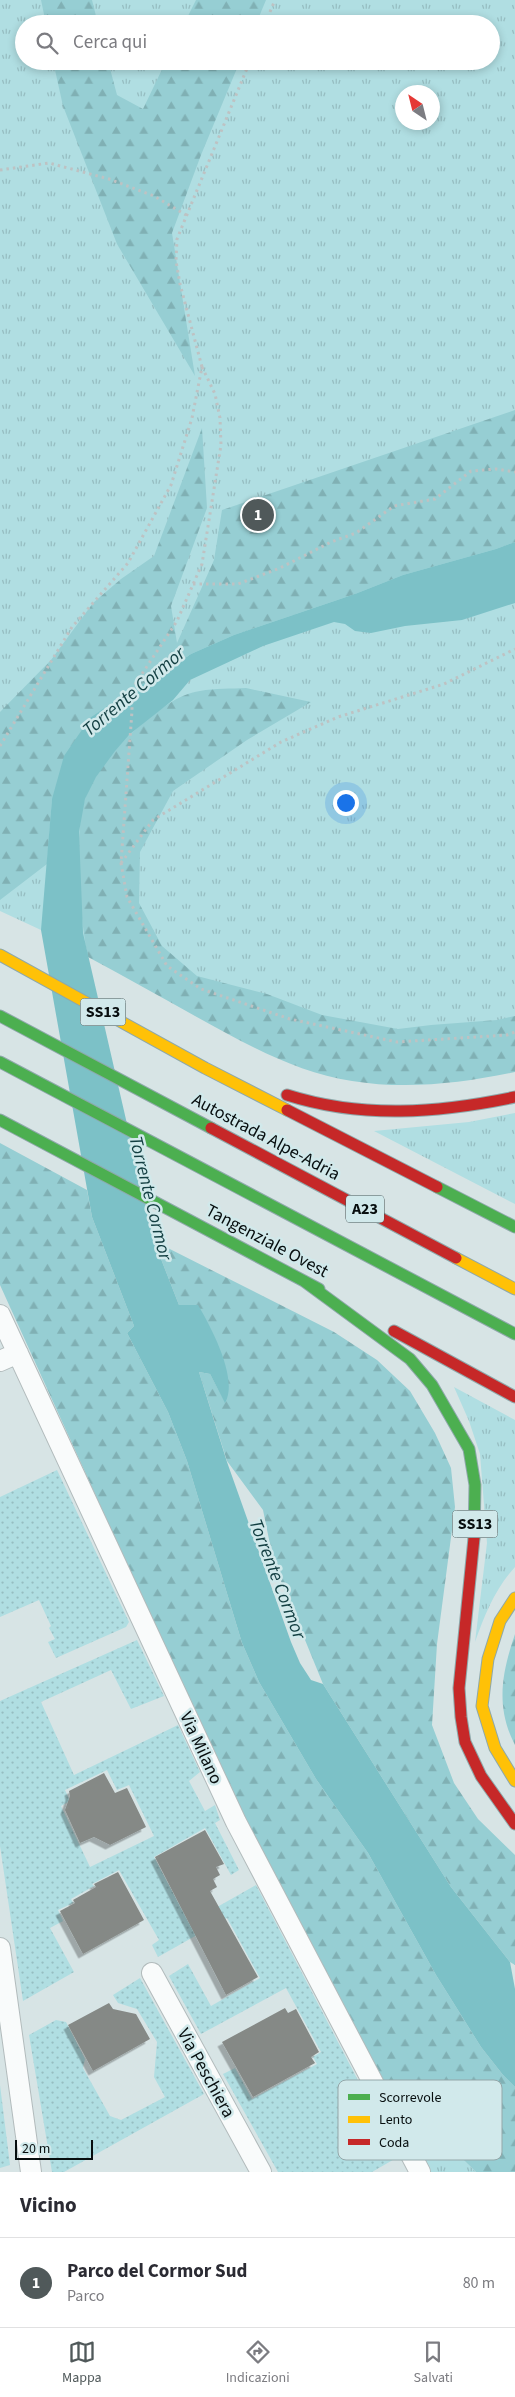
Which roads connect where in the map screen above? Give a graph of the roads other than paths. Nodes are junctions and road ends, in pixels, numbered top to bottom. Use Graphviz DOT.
graph roads {
  1 [pos="0,955"];
  2 [pos="0,1016"];
  3 [pos="0,1062"];
  4 [pos="205,1068"];
  5 [pos="515,1097"];
  6 [pos="0,1120"];
  7 [pos="515,1227"];
  8 [pos="304,1281"];
  9 [pos="515,1289"];
  10 [pos="0,1315"];
  11 [pos="515,1334"];
  12 [pos="9,1357"];
  13 [pos="515,1397"];
  14 [pos="515,1598"];
  15 [pos="515,1781"];
  16 [pos="515,1824"];
  17 [pos="0,1948"];
  18 [pos="152,1973"];
  19 [pos="2,1979"];
  20 [pos="372,2080"];
  21 [pos="414,2160"];
  22 [pos="31,2172"];
  23 [pos="260,2172"];
  24 [pos="420,2172"];
  1 -- 4 [label="highway, SS13"];
  2 -- 9 [label="highway, Autostrada Alpe-Adria / A23"];
  3 -- 11 [label="highway, A23"];
  4 -- 5 [label="highway"];
  4 -- 7 [label="highway, SS13"];
  6 -- 8 [label="highway, Tangenziale Ovest / SS13"];
  8 -- 13 [label="highway, Tangenziale Ovest / SS13"];
  8 -- 16 [label="highway, SS13"];
  10 -- 12 [label="street, Via Milano"];
  12 -- 20 [label="street, Via Milano"];
  14 -- 15 [label="highway"];
  17 -- 19 [label="street"];
  18 -- 23 [label="street, Via Peschiera"];
  19 -- 22 [label="street"];
  21 -- 24 [label="street, Via Milano"];
}
